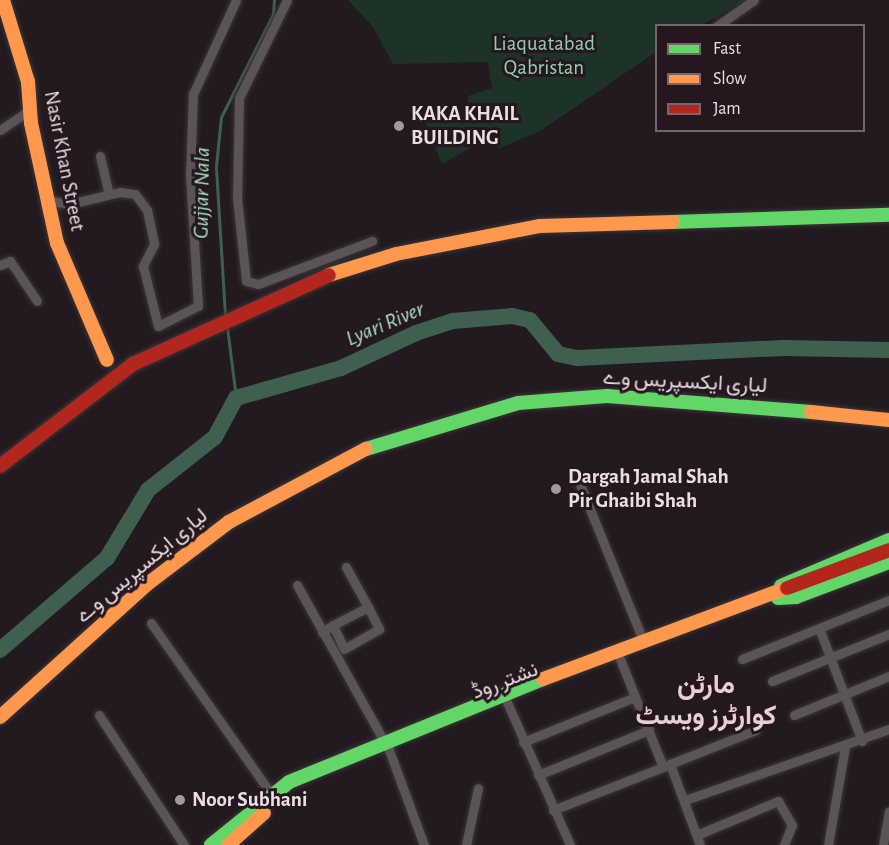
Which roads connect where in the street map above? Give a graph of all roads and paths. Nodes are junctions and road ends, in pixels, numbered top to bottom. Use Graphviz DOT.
graph roads {
  1 [pos="3,0"];
  2 [pos="236,0"];
  3 [pos="287,0"];
  4 [pos="754,0"];
  5 [pos="720,24"];
  6 [pos="30,110"];
  7 [pos="0,130"];
  8 [pos="100,156"];
  9 [pos="109,194"];
  10 [pos="45,200"];
  11 [pos="889,215"];
  12 [pos="372,241"];
  13 [pos="0,265"];
  14 [pos="36,301"];
  15 [pos="107,360"];
  16 [pos="889,420"];
  17 [pos="0,466"];
  18 [pos="577,477"];
  19 [pos="889,540"];
  20 [pos="889,550"];
  21 [pos="889,562"];
  22 [pos="346,567"];
  23 [pos="297,585"];
  24 [pos="778,596"];
  25 [pos="889,600"];
  26 [pos="368,607"];
  27 [pos="151,623"];
  28 [pos="333,625"];
  29 [pos="819,628"];
  30 [pos="322,632"];
  31 [pos="889,634"];
  32 [pos="643,640"];
  33 [pos="830,657"];
  34 [pos="620,659"];
  35 [pos="742,659"];
  36 [pos="889,676"];
  37 [pos="772,681"];
  38 [pos="844,694"];
  39 [pos="635,697"];
  40 [pos="507,702"];
  41 [pos="99,715"];
  42 [pos="794,715"];
  43 [pos="0,717"];
  44 [pos="889,729"];
  45 [pos="649,730"];
  46 [pos="756,730"];
  47 [pos="862,741"];
  48 [pos="523,742"];
  49 [pos="386,746"];
  50 [pos="845,747"];
  51 [pos="667,765"];
  52 [pos="538,775"];
  53 [pos="478,788"];
  54 [pos="271,794"];
  55 [pos="685,800"];
  56 [pos="553,810"];
  57 [pos="889,812"];
  58 [pos="699,834"];
  59 [pos="184,845"];
  60 [pos="211,845"];
  61 [pos="228,845"];
  62 [pos="424,845"];
  63 [pos="466,845"];
  64 [pos="570,845"];
  65 [pos="700,845"];
  66 [pos="784,845"];
  67 [pos="828,845"];
  68 [pos="883,845"];
  1 -- 6 [label="main road, Nasir Khan Street"];
  2 -- 9 [label="street"];
  3 -- 12 [label="street"];
  4 -- 5 [label="street"];
  6 -- 7 [label="street"];
  6 -- 10 [label="main road, Nasir Khan Street"];
  8 -- 9 [label="street"];
  9 -- 10 [label="street"];
  10 -- 15 [label="main road, Nasir Khan Street"];
  11 -- 17 [label="main road"];
  13 -- 14 [label="street"];
  16 -- 43 [label="main road, لیاری ایکسپریس وے"];
  18 -- 32 [label="street"];
  19 -- 24 [label="main road, نشتر روڈ"];
  20 -- 24 [label="main road, نشتر روڈ"];
  21 -- 24 [label="main road, نشتر روڈ"];
  22 -- 26 [label="street"];
  23 -- 30 [label="street"];
  24 -- 32 [label="main road, نشتر روڈ"];
  24 -- 34 [label="main road, نشتر روڈ"];
  25 -- 29 [label="street"];
  26 -- 28 [label="street"];
  26 -- 28 [label="street"];
  27 -- 54 [label="street"];
  28 -- 30 [label="street"];
  29 -- 33 [label="street"];
  29 -- 35 [label="street"];
  30 -- 49 [label="street"];
  31 -- 33 [label="street"];
  32 -- 49 [label="main road, نشتر روڈ"];
  33 -- 37 [label="street"];
  33 -- 38 [label="street"];
  34 -- 39 [label="street"];
  34 -- 40 [label="main road, نشتر روڈ"];
  36 -- 38 [label="street"];
  38 -- 42 [label="street"];
  38 -- 47 [label="street"];
  39 -- 45 [label="street"];
  39 -- 48 [label="street"];
  40 -- 48 [label="street"];
  40 -- 49 [label="main road, نشتر روڈ"];
  41 -- 59 [label="street"];
  44 -- 47 [label="street"];
  45 -- 51 [label="street"];
  45 -- 52 [label="street"];
  46 -- 51 [label="street"];
  47 -- 50 [label="street"];
  48 -- 52 [label="street"];
  49 -- 54 [label="main road, نشتر روڈ"];
  49 -- 61 [label="main road, نشتر روڈ"];
  49 -- 62 [label="street"];
  50 -- 55 [label="street"];
  50 -- 67 [label="street"];
  51 -- 55 [label="street"];
  51 -- 56 [label="street"];
  52 -- 56 [label="street"];
  53 -- 63 [label="street"];
  54 -- 60 [label="main road, نشتر روڈ"];
  55 -- 58 [label="street"];
  56 -- 64 [label="street"];
  57 -- 68 [label="street"];
  58 -- 65 [label="street"];
  58 -- 66 [label="street"];
}
